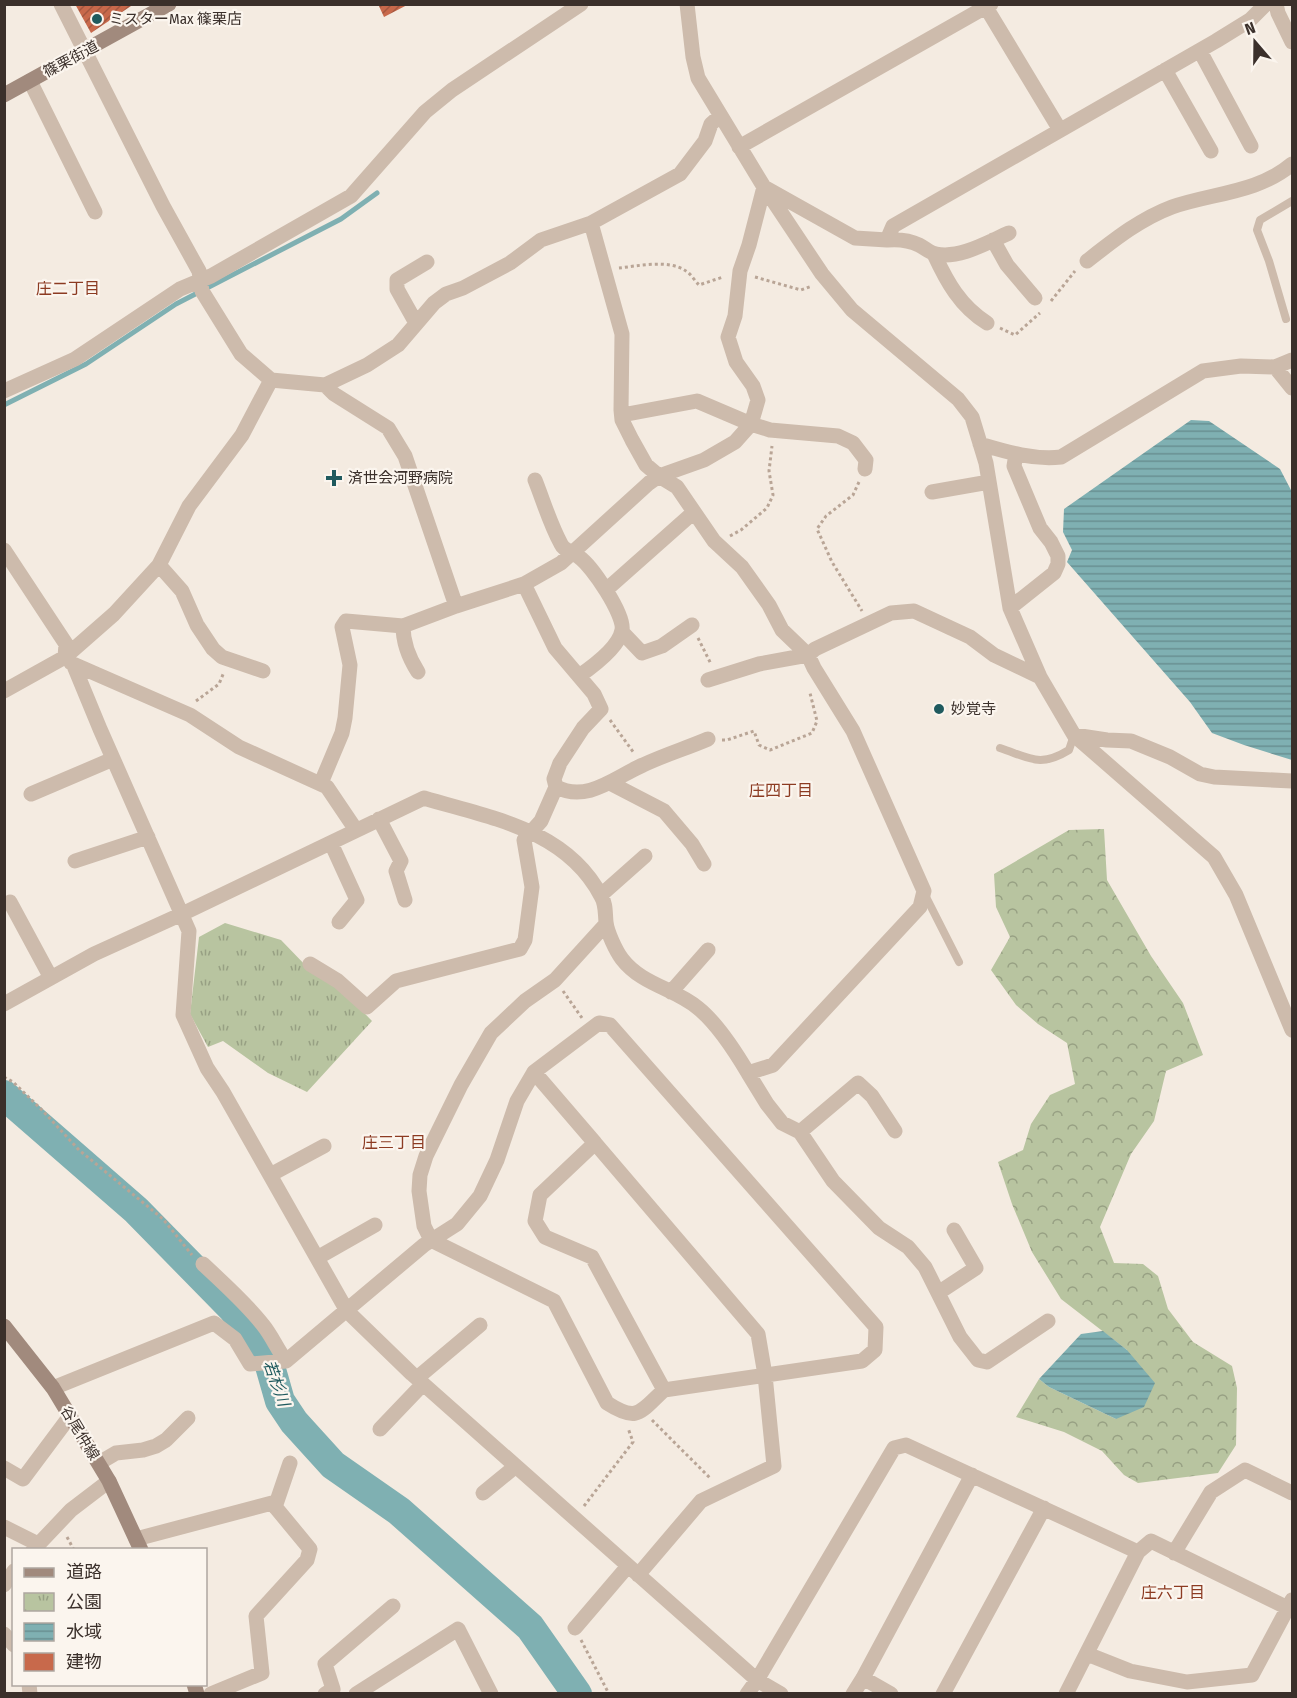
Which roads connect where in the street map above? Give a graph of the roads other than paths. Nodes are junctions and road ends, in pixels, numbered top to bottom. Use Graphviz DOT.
graph roads {
  1 [pos="61,4"];
  2 [pos="169,4"];
  3 [pos="581,4"];
  4 [pos="687,4"];
  5 [pos="1266,4"];
  6 [pos="1276,4"];
  7 [pos="987,6"];
  8 [pos="1293,42"];
  9 [pos="85,51"];
  10 [pos="1200,51"];
  11 [pos="1165,70"];
  12 [pos="30,81"];
  13 [pos="4,95"];
  14 [pos="720,116"];
  15 [pos="1060,130"];
  16 [pos="1251,146"];
  17 [pos="739,147"];
  18 [pos="1211,151"];
  19 [pos="1293,164"];
  20 [pos="764,187"];
  21 [pos="1293,201"];
  22 [pos="95,212"];
  23 [pos="591,223"];
  24 [pos="1009,234"];
  25 [pos="887,240"];
  26 [pos="993,240"];
  27 [pos="934,254"];
  28 [pos="1087,261"];
  29 [pos="427,262"];
  30 [pos="201,280"];
  31 [pos="1035,298"];
  32 [pos="1286,319"];
  33 [pos="416,323"];
  34 [pos="987,323"];
  35 [pos="1293,360"];
  36 [pos="1275,367"];
  37 [pos="271,380"];
  38 [pos="325,384"];
  39 [pos="1293,387"];
  40 [pos="4,391"];
  41 [pos="622,415"];
  42 [pos="751,424"];
  43 [pos="980,444"];
  44 [pos="1016,454"];
  45 [pos="865,469"];
  46 [pos="659,476"];
  47 [pos="535,480"];
  48 [pos="989,482"];
  49 [pos="932,492"];
  50 [pos="694,512"];
  51 [pos="4,550"];
  52 [pos="572,553"];
  53 [pos="159,565"];
  54 [pos="10,570"];
  55 [pos="524,584"];
  56 [pos="606,590"];
  57 [pos="456,606"];
  58 [pos="1010,609"];
  59 [pos="692,625"];
  60 [pos="403,626"];
  61 [pos="622,632"];
  62 [pos="69,661"];
  63 [pos="811,662"];
  64 [pos="263,670"];
  65 [pos="418,672"];
  66 [pos="579,676"];
  67 [pos="1040,677"];
  68 [pos="713,678"];
  69 [pos="4,691"];
  70 [pos="1074,735"];
  71 [pos="708,739"];
  72 [pos="1000,748"];
  73 [pos="113,759"];
  74 [pos="1293,781"];
  75 [pos="321,783"];
  76 [pos="610,783"];
  77 [pos="556,787"];
  78 [pos="31,794"];
  79 [pos="379,819"];
  80 [pos="356,830"];
  81 [pos="531,832"];
  82 [pos="148,837"];
  83 [pos="331,843"];
  84 [pos="645,856"];
  85 [pos="75,861"];
  86 [pos="704,864"];
  87 [pos="924,891"];
  88 [pos="601,895"];
  89 [pos="405,900"];
  90 [pos="10,902"];
  91 [pos="182,914"];
  92 [pos="339,922"];
  93 [pos="606,924"];
  94 [pos="708,951"];
  95 [pos="959,962"];
  96 [pos="310,964"];
  97 [pos="51,978"];
  98 [pos="671,992"];
  99 [pos="4,1004"];
  100 [pos="1293,1030"];
  101 [pos="534,1072"];
  102 [pos="748,1073"];
  103 [pos="895,1131"];
  104 [pos="800,1132"];
  105 [pos="595,1143"];
  106 [pos="324,1146"];
  107 [pos="270,1175"];
  108 [pos="375,1225"];
  109 [pos="954,1230"];
  110 [pos="430,1240"];
  111 [pos="317,1257"];
  112 [pos="203,1264"];
  113 [pos="938,1293"];
  114 [pos="347,1311"];
  115 [pos="1047,1321"];
  116 [pos="480,1325"];
  117 [pos="4,1326"];
  118 [pos="286,1361"];
  119 [pos="765,1375"];
  120 [pos="420,1381"];
  121 [pos="53,1388"];
  122 [pos="664,1390"];
  123 [pos="70,1416"];
  124 [pos="188,1418"];
  125 [pos="380,1429"];
  126 [pos="99,1463"];
  127 [pos="290,1463"];
  128 [pos="516,1466"];
  129 [pos="4,1468"];
  130 [pos="972,1475"];
  131 [pos="110,1481"];
  132 [pos="483,1493"];
  133 [pos="1293,1493"];
  134 [pos="275,1507"];
  135 [pos="1044,1508"];
  136 [pos="4,1527"];
  137 [pos="139,1544"];
  138 [pos="35,1547"];
  139 [pos="1138,1552"];
  140 [pos="1174,1553"];
  141 [pos="633,1570"];
  142 [pos="393,1606"];
  143 [pos="1291,1606"];
  144 [pos="575,1628"];
  145 [pos="1087,1654"];
  146 [pos="863,1678"];
  147 [pos="757,1680"];
  148 [pos="212,1694"];
  149 [pos="325,1694"];
  150 [pos="356,1694"];
  151 [pos="491,1694"];
  152 [pos="747,1694"];
  153 [pos="781,1694"];
  154 [pos="853,1694"];
  155 [pos="891,1694"];
  156 [pos="943,1694"];
  157 [pos="1066,1694"];
  1 -- 9 [label="street"];
  2 -- 9 [label="main road, 篠栗街道"];
  3 -- 30 [label="street"];
  4 -- 14 [label="street"];
  5 -- 10 [label="street"];
  6 -- 8 [label="street"];
  7 -- 15 [label="street"];
  7 -- 17 [label="street"];
  9 -- 12 [label="main road, 篠栗街道"];
  9 -- 30 [label="street"];
  10 -- 11 [label="street"];
  10 -- 16 [label="street"];
  11 -- 15 [label="street"];
  11 -- 18 [label="street"];
  12 -- 13 [label="main road, 篠栗街道"];
  12 -- 22 [label="street"];
  14 -- 17 [label="street"];
  14 -- 23 [label="street"];
  15 -- 25 [label="street"];
  17 -- 20 [label="street"];
  19 -- 28 [label="street"];
  20 -- 25 [label="street"];
  20 -- 42 [label="street"];
  20 -- 43 [label="street"];
  21 -- 32 [label="lane"];
  23 -- 33 [label="street"];
  23 -- 41 [label="street"];
  24 -- 26 [label="street"];
  25 -- 27 [label="street"];
  26 -- 27 [label="street"];
  26 -- 31 [label="street"];
  27 -- 34 [label="street"];
  29 -- 33 [label="street"];
  30 -- 37 [label="street"];
  30 -- 40 [label="street"];
  33 -- 38 [label="street"];
  35 -- 36 [label="street"];
  36 -- 39 [label="street"];
  36 -- 44 [label="street"];
  37 -- 38 [label="street"];
  37 -- 53 [label="street"];
  38 -- 57 [label="street"];
  41 -- 42 [label="street"];
  41 -- 46 [label="street"];
  42 -- 45 [label="street"];
  42 -- 46 [label="street"];
  43 -- 44 [label="street"];
  43 -- 48 [label="street"];
  44 -- 58 [label="street"];
  46 -- 50 [label="street"];
  46 -- 52 [label="street"];
  47 -- 52 [label="street"];
  48 -- 49 [label="street"];
  48 -- 58 [label="street"];
  50 -- 56 [label="street"];
  50 -- 63 [label="street"];
  51 -- 54 [label="street"];
  52 -- 55 [label="street"];
  52 -- 56 [label="street"];
  53 -- 62 [label="street"];
  53 -- 64 [label="street"];
  54 -- 62 [label="street"];
  55 -- 57 [label="street"];
  55 -- 66 [label="street"];
  56 -- 61 [label="street"];
  57 -- 60 [label="street"];
  58 -- 67 [label="street"];
  59 -- 61 [label="street"];
  60 -- 65 [label="street"];
  60 -- 75 [label="street"];
  61 -- 66 [label="street"];
  62 -- 69 [label="street"];
  62 -- 73 [label="street"];
  62 -- 75 [label="street"];
  63 -- 67 [label="street"];
  63 -- 68 [label="street"];
  63 -- 87 [label="street"];
  66 -- 77 [label="street"];
  67 -- 70 [label="street"];
  70 -- 72 [label="lane"];
  70 -- 74 [label="street"];
  70 -- 100 [label="street"];
  71 -- 76 [label="street"];
  73 -- 78 [label="street"];
  73 -- 82 [label="street"];
  75 -- 80 [label="street"];
  76 -- 77 [label="street"];
  76 -- 86 [label="street"];
  77 -- 81 [label="street"];
  79 -- 80 [label="street"];
  79 -- 81 [label="street"];
  79 -- 89 [label="street"];
  80 -- 83 [label="street"];
  81 -- 88 [label="street"];
  81 -- 96 [label="street"];
  82 -- 85 [label="street"];
  82 -- 91 [label="street"];
  83 -- 91 [label="street"];
  83 -- 92 [label="street"];
  84 -- 88 [label="street"];
  87 -- 95 [label="lane"];
  87 -- 102 [label="street"];
  88 -- 93 [label="street"];
  90 -- 97 [label="street"];
  91 -- 97 [label="street"];
  91 -- 107 [label="street"];
  93 -- 98 [label="street"];
  93 -- 110 [label="street"];
  94 -- 98 [label="street"];
  97 -- 99 [label="street"];
  98 -- 102 [label="street"];
  101 -- 105 [label="street"];
  101 -- 110 [label="street"];
  101 -- 119 [label="street"];
  102 -- 104 [label="street"];
  103 -- 104 [label="street"];
  104 -- 113 [label="street"];
  105 -- 119 [label="street"];
  105 -- 122 [label="street"];
  106 -- 107 [label="street"];
  107 -- 111 [label="street"];
  108 -- 111 [label="street"];
  109 -- 113 [label="street"];
  110 -- 114 [label="street"];
  110 -- 122 [label="street"];
  111 -- 114 [label="street"];
  112 -- 118 [label="street"];
  113 -- 115 [label="street"];
  114 -- 118 [label="street"];
  114 -- 120 [label="street"];
  116 -- 120 [label="street"];
  117 -- 121 [label="main road, 谷尾仲線"];
  118 -- 121 [label="street"];
  119 -- 122 [label="street"];
  119 -- 141 [label="street"];
  120 -- 125 [label="street"];
  120 -- 128 [label="street"];
  121 -- 123 [label="main road, 谷尾仲線"];
  123 -- 126 [label="main road, 谷尾仲線"];
  123 -- 129 [label="street"];
  124 -- 126 [label="street"];
  126 -- 131 [label="main road, 谷尾仲線"];
  127 -- 134 [label="street"];
  128 -- 132 [label="street"];
  128 -- 141 [label="street"];
  130 -- 135 [label="street"];
  130 -- 146 [label="street"];
  130 -- 147 [label="street"];
  131 -- 137 [label="main road, 谷尾仲線"];
  131 -- 138 [label="street"];
  133 -- 140 [label="street"];
  134 -- 137 [label="street"];
  134 -- 148 [label="street"];
  135 -- 139 [label="street"];
  135 -- 156 [label="street"];
  136 -- 138 [label="street"];
  139 -- 140 [label="street"];
  139 -- 145 [label="street"];
  140 -- 143 [label="street"];
  141 -- 144 [label="street"];
  141 -- 147 [label="street"];
  142 -- 149 [label="street"];
  143 -- 145 [label="street"];
  145 -- 157 [label="street"];
  146 -- 154 [label="street"];
  146 -- 155 [label="street"];
  147 -- 152 [label="street"];
  147 -- 153 [label="street"];
  150 -- 151 [label="street"];
}
